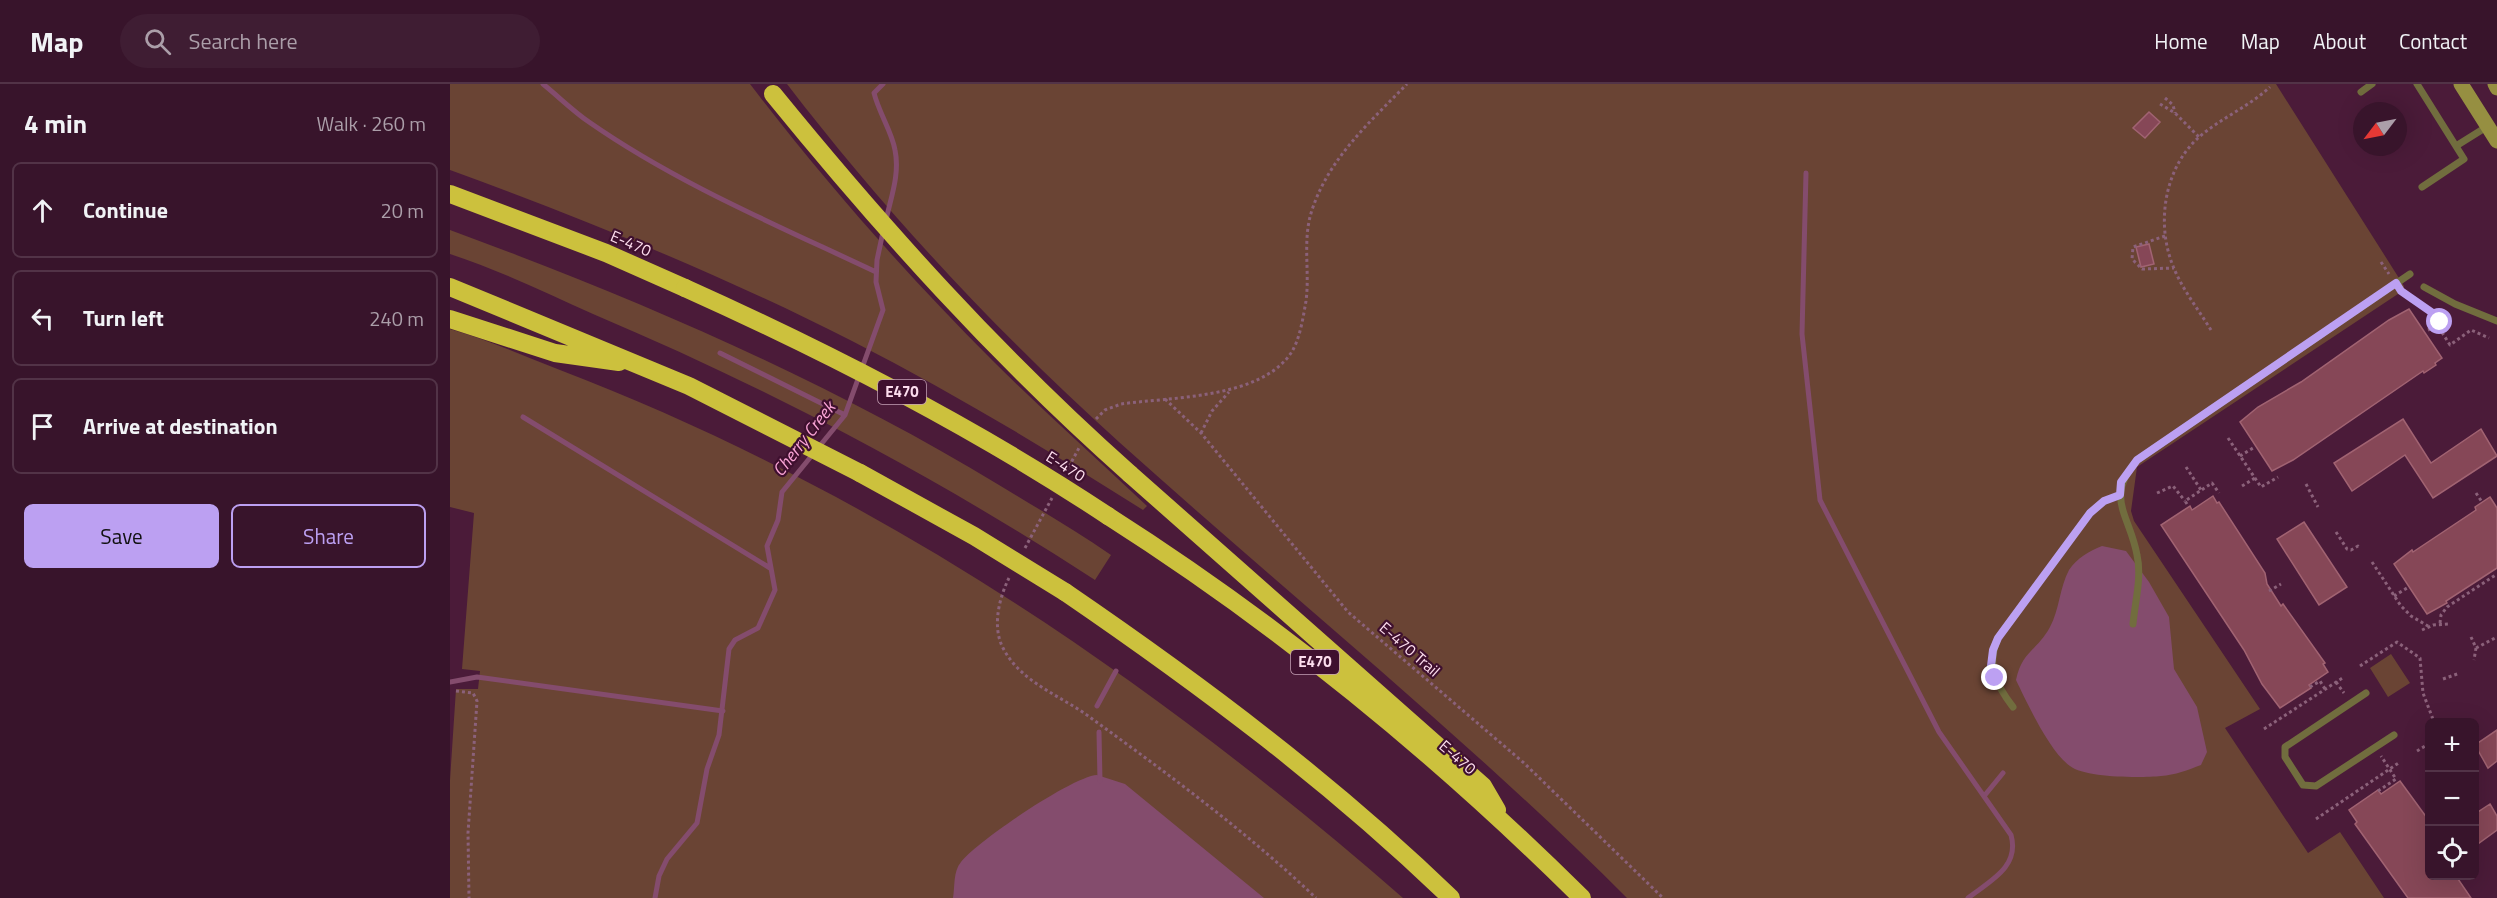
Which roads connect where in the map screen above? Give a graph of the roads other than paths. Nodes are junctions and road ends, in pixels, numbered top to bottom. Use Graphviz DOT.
graph roads {
  1 [pos="2372,84"];
  2 [pos="2417,84"];
  3 [pos="2461,84"];
  4 [pos="2494,84"];
  5 [pos="2497,88"];
  6 [pos="769,89"];
  7 [pos="2361,92"];
  8 [pos="2488,126"];
  9 [pos="2497,141"];
  10 [pos="2456,146"];
  11 [pos="2422,187"];
  12 [pos="450,194"];
  13 [pos="2410,274"];
  14 [pos="450,287"];
  15 [pos="2424,287"];
  16 [pos="450,319"];
  17 [pos="2497,321"];
  18 [pos="644,365"];
  19 [pos="2120,495"];
  20 [pos="2133,624"];
  21 [pos="2366,693"];
  22 [pos="2013,707"];
  23 [pos="2394,735"];
  24 [pos="1507,826"];
  25 [pos="1451,898"];
  26 [pos="1582,898"];
  1 -- 7 [label="lane"];
  2 -- 10 [label="lane"];
  3 -- 8 [label="main road"];
  4 -- 5 [label="main road"];
  6 -- 24 [label="highway, bridge"];
  8 -- 9 [label="main road"];
  8 -- 10 [label="lane"];
  10 -- 11 [label="lane"];
  12 -- 24 [label="highway, E-470 / E470, bridge"];
  13 -- 19 [label="lane"];
  14 -- 18 [label="highway"];
  15 -- 17 [label="lane"];
  16 -- 18 [label="highway"];
  18 -- 25 [label="highway, bridge"];
  19 -- 20 [label="lane"];
  19 -- 22 [label="lane"];
  21 -- 23 [label="lane"];
  24 -- 26 [label="highway, E-470 / E470"];
}
